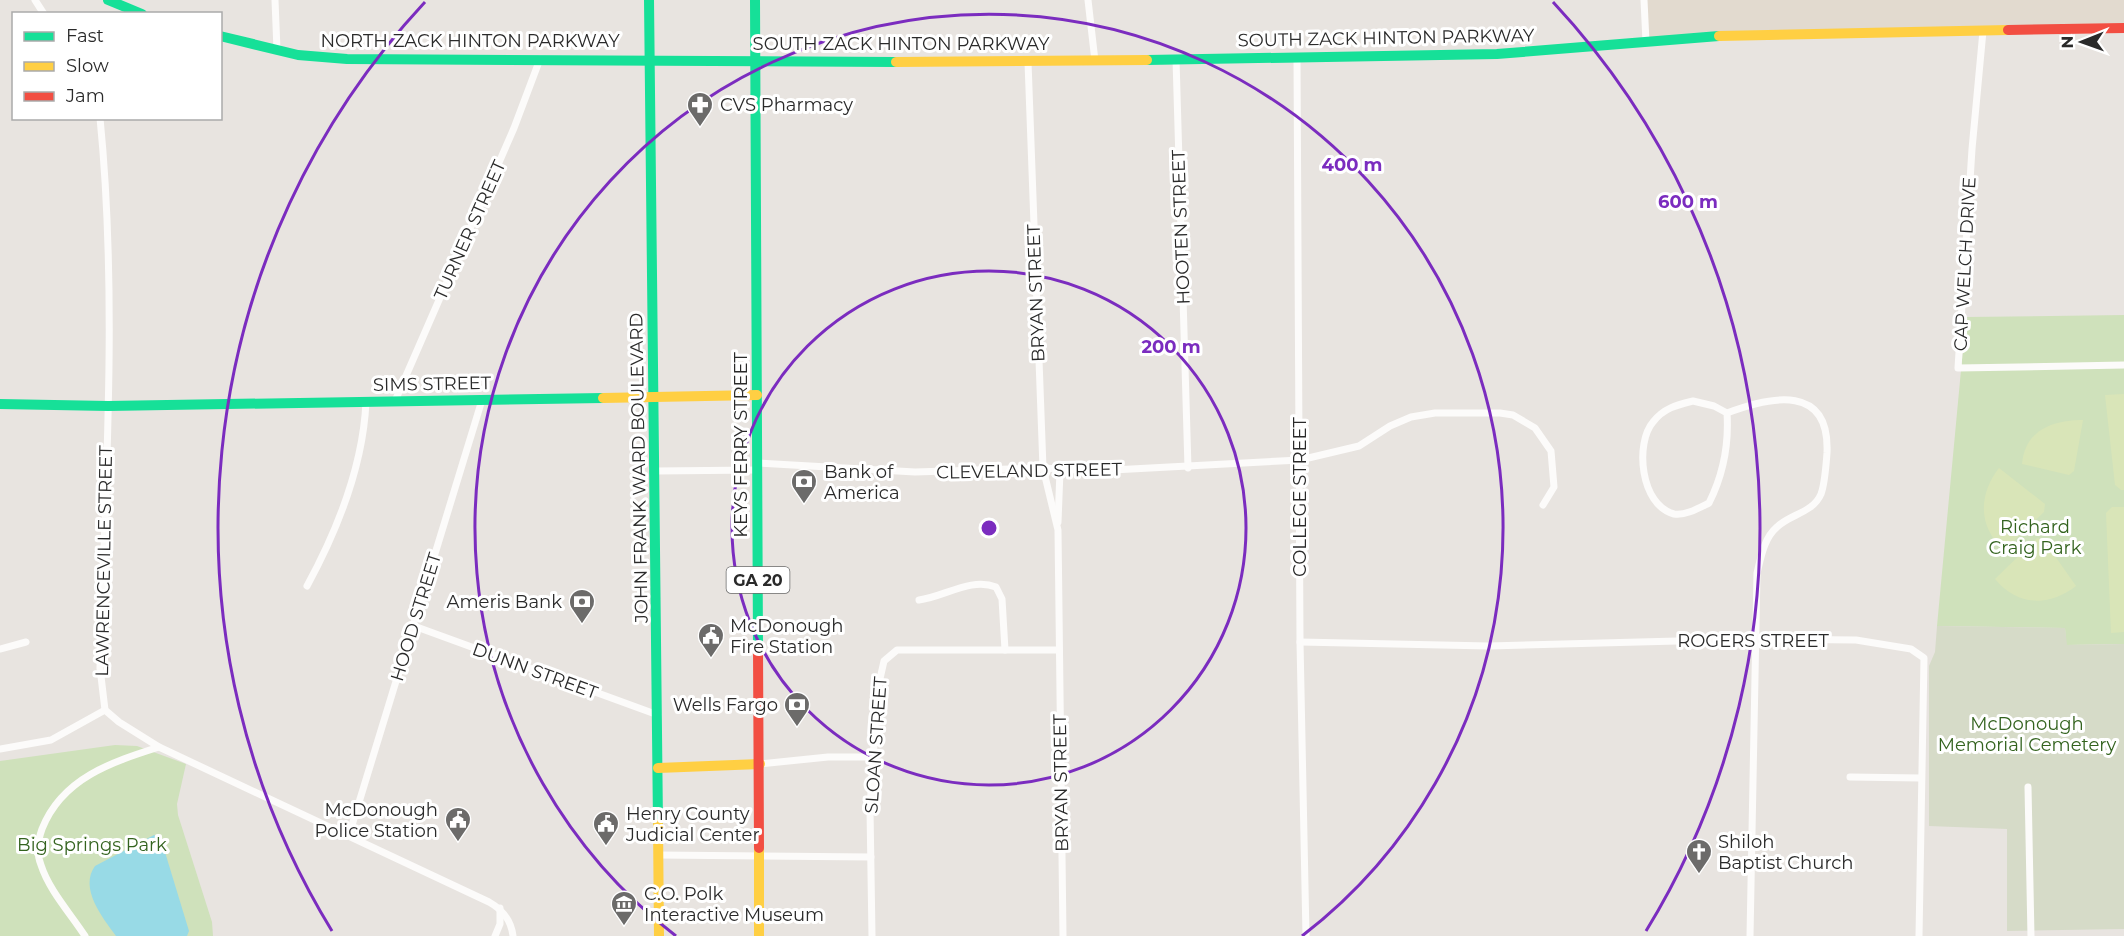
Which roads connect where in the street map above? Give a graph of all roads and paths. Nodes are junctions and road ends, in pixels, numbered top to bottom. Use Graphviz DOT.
graph roads {
  1 [pos="108,0"];
  2 [pos="275,0"];
  3 [pos="649,0"];
  4 [pos="755,0"];
  5 [pos="1088,0"];
  6 [pos="1644,0"];
  7 [pos="137,12"];
  8 [pos="2124,28"];
  9 [pos="1983,31"];
  10 [pos="222,36"];
  11 [pos="1646,42"];
  12 [pos="276,50"];
  13 [pos="1297,57"];
  14 [pos="540,58"];
  15 [pos="649,59"];
  16 [pos="1176,59"];
  17 [pos="756,61"];
  18 [pos="1095,61"];
  19 [pos="1028,62"];
  20 [pos="100,120"];
  21 [pos="2124,365"];
  22 [pos="757,395"];
  23 [pos="655,397"];
  24 [pos="482,400"];
  25 [pos="395,401"];
  26 [pos="366,402"];
  27 [pos="0,404"];
  28 [pos="108,406"];
  29 [pos="1727,413"];
  30 [pos="1300,460"];
  31 [pos="758,467"];
  32 [pos="1043,468"];
  33 [pos="1188,468"];
  34 [pos="656,471"];
  35 [pos="1060,471"];
  36 [pos="1543,505"];
  37 [pos="1058,522"];
  38 [pos="307,586"];
  39 [pos="919,600"];
  40 [pos="414,627"];
  41 [pos="1755,639"];
  42 [pos="26,642"];
  43 [pos="1300,642"];
  44 [pos="0,649"];
  45 [pos="1005,650"];
  46 [pos="1059,650"];
  47 [pos="105,710"];
  48 [pos="657,715"];
  49 [pos="159,747"];
  50 [pos="0,749"];
  51 [pos="873,757"];
  52 [pos="760,764"];
  53 [pos="658,768"];
  54 [pos="1850,777"];
  55 [pos="1920,778"];
  56 [pos="2028,788"];
  57 [pos="349,835"];
  58 [pos="658,855"];
  59 [pos="760,856"];
  60 [pos="871,857"];
  61 [pos="500,908"];
  62 [pos="658,933"];
  63 [pos="84,936"];
  64 [pos="495,936"];
  65 [pos="513,936"];
  66 [pos="759,936"];
  67 [pos="872,936"];
  68 [pos="1063,936"];
  69 [pos="1306,936"];
  70 [pos="1750,936"];
  71 [pos="1919,936"];
  72 [pos="2031,936"];
  1 -- 7 [label="main road"];
  2 -- 12 [label="street"];
  3 -- 15 [label="main road, JOHN FRANK WARD BOULEVARD"];
  4 -- 17 [label="main road, KEYS FERRY STREET"];
  5 -- 18 [label="street"];
  6 -- 11 [label="street"];
  8 -- 9 [label="main road, SOUTH ZACK HINTON PARKWAY"];
  9 -- 11 [label="main road, SOUTH ZACK HINTON PARKWAY"];
  9 -- 21 [label="street, CAP WELCH DRIVE"];
  10 -- 12 [label="main road, NORTH ZACK HINTON PARKWAY"];
  11 -- 13 [label="main road, SOUTH ZACK HINTON PARKWAY"];
  12 -- 14 [label="main road, NORTH ZACK HINTON PARKWAY"];
  13 -- 16 [label="main road, SOUTH ZACK HINTON PARKWAY"];
  13 -- 30 [label="street, COLLEGE STREET"];
  14 -- 15 [label="main road, NORTH ZACK HINTON PARKWAY"];
  14 -- 25 [label="street, TURNER STREET"];
  15 -- 17 [label="main road, SOUTH ZACK HINTON PARKWAY"];
  15 -- 23 [label="main road, JOHN FRANK WARD BOULEVARD"];
  16 -- 18 [label="main road, SOUTH ZACK HINTON PARKWAY"];
  16 -- 33 [label="street, HOOTEN STREET"];
  17 -- 19 [label="main road, SOUTH ZACK HINTON PARKWAY"];
  17 -- 22 [label="main road, KEYS FERRY STREET / GA 20"];
  18 -- 19 [label="main road, SOUTH ZACK HINTON PARKWAY"];
  19 -- 32 [label="street, BRYAN STREET"];
  20 -- 28 [label="street, LAWRENCEVILLE STREET"];
  22 -- 23 [label="main road, SIMS STREET"];
  22 -- 31 [label="main road, KEYS FERRY STREET / GA 20"];
  23 -- 24 [label="main road, SIMS STREET"];
  23 -- 34 [label="main road, JOHN FRANK WARD BOULEVARD"];
  24 -- 25 [label="main road, SIMS STREET"];
  24 -- 40 [label="street, HOOD STREET"];
  25 -- 26 [label="main road, SIMS STREET"];
  26 -- 28 [label="main road, SIMS STREET"];
  26 -- 38 [label="street"];
  27 -- 28 [label="main road, SIMS STREET"];
  28 -- 47 [label="street, LAWRENCEVILLE STREET"];
  29 -- 29 [label="street"];
  29 -- 41 [label="street"];
  30 -- 33 [label="street, CLEVELAND STREET"];
  30 -- 36 [label="street, CLEVELAND STREET"];
  30 -- 43 [label="street, COLLEGE STREET"];
  31 -- 32 [label="street, CLEVELAND STREET"];
  31 -- 34 [label="street, CLEVELAND STREET"];
  31 -- 52 [label="main road, KEYS FERRY STREET / GA 20"];
  32 -- 35 [label="street, CLEVELAND STREET"];
  32 -- 37 [label="street, BRYAN STREET"];
  33 -- 35 [label="street, CLEVELAND STREET"];
  34 -- 48 [label="main road, JOHN FRANK WARD BOULEVARD"];
  35 -- 37 [label="street, BRYAN STREET"];
  37 -- 46 [label="street, BRYAN STREET"];
  39 -- 45 [label="street"];
  40 -- 48 [label="street, DUNN STREET"];
  40 -- 57 [label="street, HOOD STREET"];
  41 -- 43 [label="street, ROGERS STREET"];
  41 -- 55 [label="street, ROGERS STREET"];
  41 -- 70 [label="street"];
  42 -- 44 [label="street"];
  43 -- 69 [label="street, COLLEGE STREET"];
  45 -- 46 [label="street, SLOAN STREET"];
  45 -- 51 [label="street, SLOAN STREET"];
  46 -- 68 [label="street, BRYAN STREET"];
  47 -- 49 [label="street"];
  47 -- 50 [label="street"];
  48 -- 53 [label="main road, JOHN FRANK WARD BOULEVARD"];
  49 -- 57 [label="street"];
  49 -- 63 [label="street"];
  51 -- 52 [label="street"];
  51 -- 60 [label="street, SLOAN STREET"];
  52 -- 53 [label="main road"];
  52 -- 59 [label="main road, KEYS FERRY STREET / GA 20"];
  53 -- 58 [label="main road, JOHN FRANK WARD BOULEVARD"];
  54 -- 55 [label="street"];
  55 -- 71 [label="street, ROGERS STREET"];
  56 -- 72 [label="street"];
  57 -- 61 [label="street"];
  58 -- 59 [label="street"];
  58 -- 62 [label="main road, JOHN FRANK WARD BOULEVARD"];
  59 -- 60 [label="street"];
  59 -- 66 [label="main road, KEYS FERRY STREET / GA 20"];
  60 -- 67 [label="street, SLOAN STREET"];
  61 -- 64 [label="street"];
  61 -- 65 [label="street"];
}
